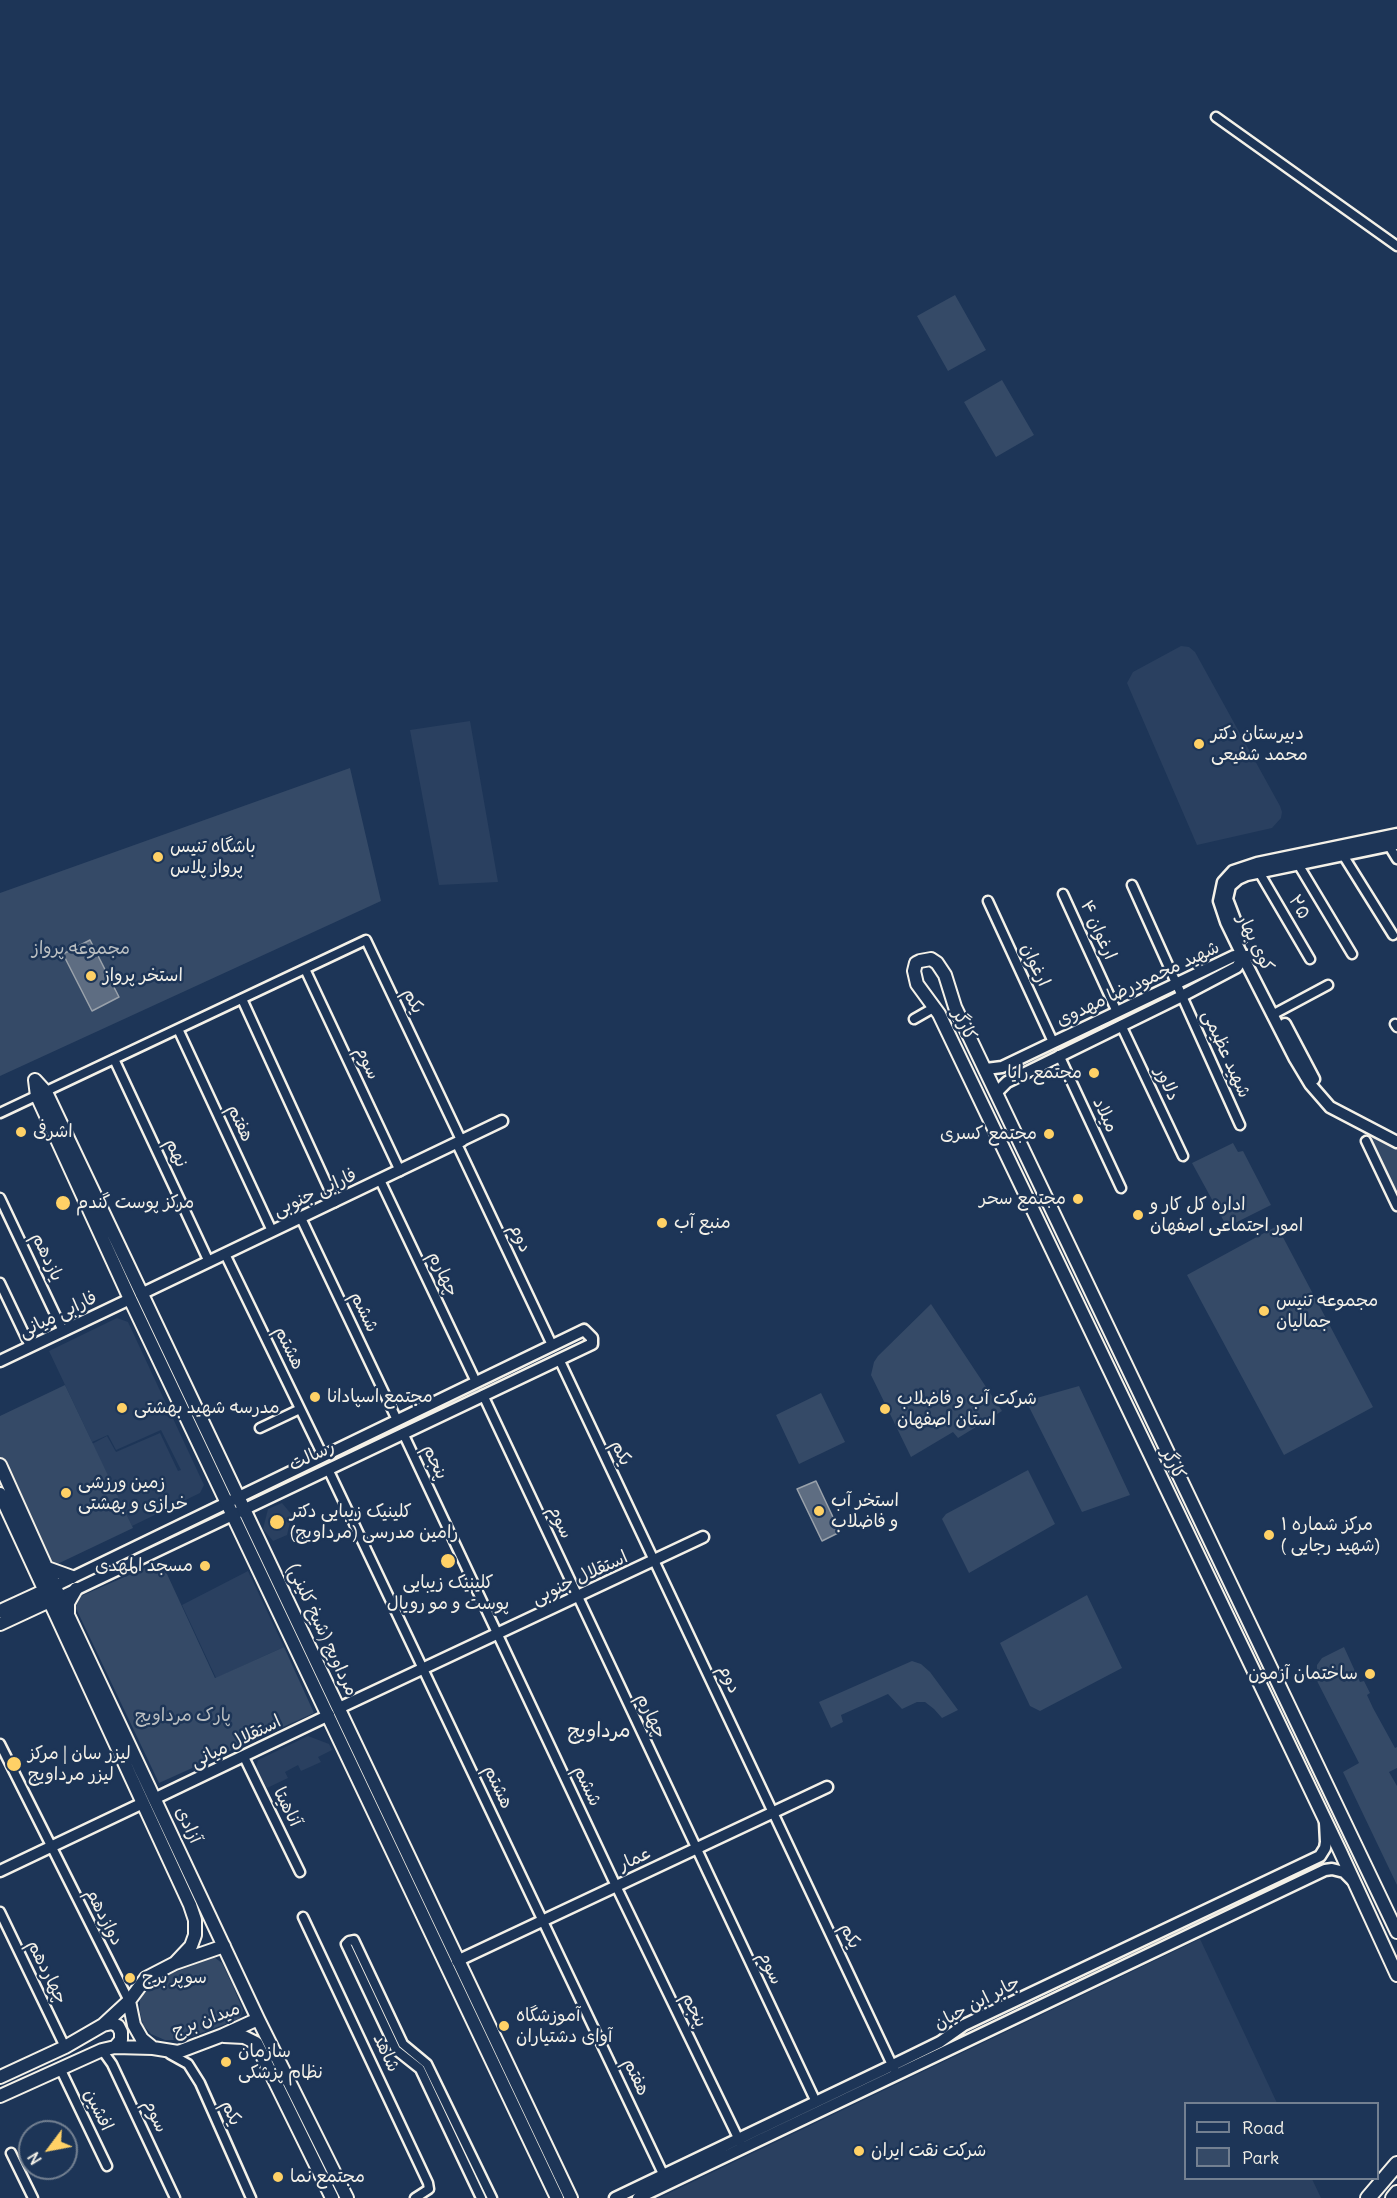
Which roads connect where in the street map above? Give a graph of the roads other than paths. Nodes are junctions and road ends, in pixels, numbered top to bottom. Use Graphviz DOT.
graph roads {
  1 [pos="1216,117"];
  2 [pos="1397,246"];
  3 [pos="1397,834"];
  4 [pos="1393,845"];
  5 [pos="1343,855"];
  6 [pos="1397,859"];
  7 [pos="1298,864"];
  8 [pos="1259,872"];
  9 [pos="1132,885"];
  10 [pos="1064,894"];
  11 [pos="988,901"];
  12 [pos="1393,935"];
  13 [pos="1352,954"];
  14 [pos="1247,957"];
  15 [pos="1310,959"];
  16 [pos="305,969"];
  17 [pos="1176,984"];
  18 [pos="1328,985"];
  19 [pos="1182,996"];
  20 [pos="242,999"];
  21 [pos="935,1007"];
  22 [pos="1117,1012"];
  23 [pos="1275,1013"];
  24 [pos="914,1019"];
  25 [pos="1121,1025"];
  26 [pos="178,1029"];
  27 [pos="1053,1042"];
  28 [pos="1059,1055"];
  29 [pos="114,1059"];
  30 [pos="986,1070"];
  31 [pos="35,1080"];
  32 [pos="997,1092"];
  33 [pos="41,1094"];
  34 [pos="0,1113"];
  35 [pos="502,1121"];
  36 [pos="1240,1125"];
  37 [pos="1397,1137"];
  38 [pos="1366,1140"];
  39 [pos="1397,1142"];
  40 [pos="460,1143"];
  41 [pos="1183,1156"];
  42 [pos="400,1171"];
  43 [pos="380,1180"];
  44 [pos="1120,1188"];
  45 [pos="0,1198"];
  46 [pos="335,1202"];
  47 [pos="1396,1202"];
  48 [pos="301,1218"];
  49 [pos="272,1231"];
  50 [pos="225,1254"];
  51 [pos="209,1262"];
  52 [pos="0,1283"];
  53 [pos="136,1296"];
  54 [pos="63,1330"];
  55 [pos="552,1345"];
  56 [pos="30,1346"];
  57 [pos="559,1359"];
  58 [pos="0,1361"];
  59 [pos="476,1382"];
  60 [pos="483,1395"];
  61 [pos="300,1409"];
  62 [pos="397,1420"];
  63 [pos="260,1428"];
  64 [pos="403,1432"];
  65 [pos="323,1456"];
  66 [pos="0,1465"];
  67 [pos="328,1468"];
  68 [pos="0,1494"];
  69 [pos="236,1505"];
  70 [pos="703,1537"];
  71 [pos="655,1561"];
  72 [pos="47,1568"];
  73 [pos="37,1577"];
  74 [pos="74,1583"];
  75 [pos="52,1594"];
  76 [pos="577,1597"];
  77 [pos="20,1602"];
  78 [pos="33,1609"];
  79 [pos="0,1611"];
  80 [pos="63,1619"];
  81 [pos="0,1624"];
  82 [pos="498,1635"];
  83 [pos="424,1669"];
  84 [pos="1253,1672"];
  85 [pos="1290,1707"];
  86 [pos="334,1712"];
  87 [pos="0,1744"];
  88 [pos="1290,1747"];
  89 [pos="244,1756"];
  90 [pos="827,1787"];
  91 [pos="156,1798"];
  92 [pos="1334,1800"];
  93 [pos="143,1803"];
  94 [pos="774,1812"];
  95 [pos="1325,1819"];
  96 [pos="50,1847"];
  97 [pos="695,1849"];
  98 [pos="1312,1860"];
  99 [pos="0,1871"];
  100 [pos="300,1872"];
  101 [pos="1321,1872"];
  102 [pos="1354,1882"];
  103 [pos="616,1886"];
  104 [pos="0,1912"];
  105 [pos="303,1917"];
  106 [pos="543,1920"];
  107 [pos="1397,1932"];
  108 [pos="1380,1938"];
  109 [pos="1134,1945"];
  110 [pos="224,1946"];
  111 [pos="1140,1960"];
  112 [pos="457,1961"];
  113 [pos="175,1963"];
  114 [pos="1397,1975"];
  115 [pos="129,2001"];
  116 [pos="258,2019"];
  117 [pos="103,2025"];
  118 [pos="223,2036"];
  119 [pos="65,2047"];
  120 [pos="115,2047"];
  121 [pos="153,2048"];
  122 [pos="102,2050"];
  123 [pos="168,2052"];
  124 [pos="60,2068"];
  125 [pos="895,2070"];
  126 [pos="0,2077"];
  127 [pos="0,2096"];
  128 [pos="816,2102"];
  129 [pos="740,2143"];
  130 [pos="11,2153"];
  131 [pos="1397,2164"];
  132 [pos="107,2166"];
  133 [pos="665,2179"];
  134 [pos="1397,2193"];
  135 [pos="33,2198"];
  136 [pos="176,2198"];
  137 [pos="251,2198"];
  138 [pos="332,2198"];
  139 [pos="347,2198"];
  140 [pos="415,2198"];
  141 [pos="481,2198"];
  142 [pos="492,2198"];
  143 [pos="557,2198"];
  144 [pos="571,2198"];
  145 [pos="615,2198"];
  146 [pos="638,2198"];
  147 [pos="1368,2198"];
  148 [pos="1393,2198"];
  1 -- 2 [label="street"];
  3 -- 14 [label="street, کوی بهار"];
  4 -- 5 [label="street, کوی بهار"];
  4 -- 6 [label="street"];
  5 -- 7 [label="street, کوی بهار"];
  5 -- 12 [label="street"];
  7 -- 8 [label="street, کوی بهار"];
  7 -- 13 [label="street"];
  8 -- 14 [label="street, کوی بهار"];
  8 -- 15 [label="street, ۲۵"];
  9 -- 17 [label="street, شهید عظیمی"];
  10 -- 22 [label="street, ارغوان ۴"];
  11 -- 27 [label="street, ارغوان"];
  14 -- 17 [label="street, شهید محمودرضا مهدوی"];
  14 -- 19 [label="street, شهید محمودرضا مهدوی"];
  14 -- 23 [label="street, کوی بهار"];
  16 -- 20 [label="street"];
  16 -- 40 [label="street, یکم"];
  16 -- 42 [label="street, سوم"];
  17 -- 19 [label="street, شهید عظیمی"];
  17 -- 22 [label="street, شهید محمودرضا مهدوی"];
  18 -- 23 [label="street"];
  19 -- 25 [label="street, شهید محمودرضا مهدوی"];
  19 -- 36 [label="street, شهید عظیمی"];
  20 -- 26 [label="street"];
  20 -- 46 [label="street"];
  21 -- 24 [label="street"];
  21 -- 30 [label="main road, کارگر"];
  21 -- 84 [label="main road, کارگر"];
  22 -- 27 [label="street, شهید محمودرضا مهدوی"];
  23 -- 37 [label="street, کوی بهار"];
  23 -- 39 [label="street, کوی بهار"];
  25 -- 28 [label="street, شهید محمودرضا مهدوی"];
  25 -- 41 [label="street, دلاور"];
  26 -- 29 [label="street"];
  26 -- 49 [label="street, هفتم"];
  27 -- 28 [label="street"];
  27 -- 30 [label="street, شهید محمودرضا مهدوی"];
  28 -- 32 [label="street, شهید محمودرضا مهدوی"];
  28 -- 44 [label="street, میلاد"];
  29 -- 33 [label="street"];
  29 -- 51 [label="street, نهم"];
  30 -- 32 [label="main road, کارگر"];
  31 -- 33 [label="main road, مرداویج (شیخ کلینی)"];
  32 -- 85 [label="main road, کارگر"];
  33 -- 34 [label="street"];
  33 -- 53 [label="main road, مرداویج (شیخ کلینی)"];
  35 -- 40 [label="street, فارابی جنوبی"];
  38 -- 47 [label="street"];
  40 -- 42 [label="street, فارابی جنوبی"];
  40 -- 55 [label="street, دوم"];
  42 -- 43 [label="street, فارابی جنوبی"];
  43 -- 46 [label="street, فارابی جنوبی"];
  43 -- 59 [label="street, چهارم"];
  45 -- 54 [label="street, یازدهم"];
  46 -- 48 [label="street, فارابی جنوبی"];
  48 -- 49 [label="street, فارابی جنوبی"];
  48 -- 62 [label="street, ششم"];
  49 -- 50 [label="street, فارابی جنوبی"];
  50 -- 51 [label="street, فارابی جنوبی"];
  50 -- 61 [label="street, هشتم"];
  51 -- 53 [label="street, فارابی جنوبی"];
  52 -- 56 [label="street"];
  53 -- 54 [label="street, فارابی میانی"];
  53 -- 69 [label="main road, مرداویج (شیخ کلینی)"];
  54 -- 56 [label="street, فارابی میانی"];
  55 -- 57 [label="street, رسالت"];
  55 -- 59 [label="street, رسالت"];
  56 -- 58 [label="street, فارابی میانی"];
  57 -- 60 [label="street, رسالت"];
  57 -- 71 [label="street, یکم"];
  59 -- 62 [label="street, رسالت"];
  60 -- 64 [label="street, رسالت"];
  60 -- 76 [label="street, سوم"];
  61 -- 63 [label="street"];
  61 -- 65 [label="street, هشتم"];
  62 -- 65 [label="street, رسالت"];
  64 -- 67 [label="street, رسالت"];
  64 -- 82 [label="street, پنجم"];
  65 -- 69 [label="street, رسالت"];
  66 -- 72 [label="main road, آزادی"];
  67 -- 69 [label="street, رسالت"];
  67 -- 83 [label="street"];
  68 -- 73 [label="main road, آزادی"];
  69 -- 74 [label="street, رسالت"];
  69 -- 86 [label="main road, مرداویج (شیخ کلینی)"];
  70 -- 71 [label="street, استقلال جنوبی"];
  71 -- 76 [label="street, استقلال جنوبی"];
  71 -- 94 [label="street, دوم"];
  72 -- 74 [label="main road"];
  72 -- 75 [label="main road, آزادی"];
  73 -- 75 [label="main road, آزادی"];
  73 -- 77 [label="main road"];
  74 -- 75 [label="street, رسالت"];
  74 -- 80 [label="main road"];
  75 -- 77 [label="main road"];
  75 -- 78 [label="main road"];
  75 -- 80 [label="main road, آزادی"];
  76 -- 82 [label="street, استقلال جنوبی"];
  76 -- 97 [label="street, چهارم"];
  77 -- 79 [label="main road"];
  78 -- 80 [label="main road"];
  78 -- 81 [label="main road"];
  80 -- 91 [label="main road, آزادی"];
  80 -- 93 [label="main road, آزادی"];
  82 -- 83 [label="street, استقلال جنوبی"];
  82 -- 103 [label="street, ششم"];
  83 -- 86 [label="street, استقلال جنوبی"];
  83 -- 106 [label="street, هشتم"];
  84 -- 85 [label="main road"];
  84 -- 88 [label="main road, کارگر"];
  85 -- 92 [label="main road, کارگر"];
  86 -- 89 [label="street, استقلال میانی"];
  86 -- 112 [label="main road, مرداویج (شیخ کلینی)"];
  86 -- 143 [label="main road, مرداویج (شیخ کلینی)"];
  87 -- 96 [label="street, دوازدهم"];
  88 -- 92 [label="main road"];
  88 -- 95 [label="main road, کارگر"];
  89 -- 91 [label="street, استقلال میانی"];
  89 -- 100 [label="street, آناهیتا"];
  90 -- 94 [label="street, عمار"];
  91 -- 110 [label="main road, آزادی"];
  92 -- 107 [label="main road, کارگر"];
  93 -- 96 [label="street"];
  93 -- 113 [label="main road, آزادی"];
  94 -- 97 [label="street, عمار"];
  94 -- 125 [label="street, یکم"];
  95 -- 98 [label="street"];
  95 -- 102 [label="main road, کارگر"];
  96 -- 99 [label="street"];
  96 -- 115 [label="street, دوازدهم"];
  97 -- 103 [label="street, عمار"];
  97 -- 128 [label="street, سوم"];
  98 -- 101 [label="street"];
  98 -- 109 [label="street, جابر ابن حیان"];
  101 -- 102 [label="street"];
  101 -- 111 [label="street, جابر ابن حیان"];
  102 -- 108 [label="main road, کارگر"];
  103 -- 106 [label="street, عمار"];
  103 -- 129 [label="street, پنجم"];
  104 -- 119 [label="street, چهاردهم"];
  105 -- 140 [label="street, شاهد"];
  106 -- 112 [label="street, عمار"];
  106 -- 133 [label="street, هفتم"];
  107 -- 108 [label="main road"];
  108 -- 114 [label="main road, کارگر"];
  109 -- 111 [label="street"];
  109 -- 125 [label="street, جابر ابن حیان"];
  110 -- 113 [label="main road"];
  110 -- 116 [label="main road, آزادی"];
  111 -- 125 [label="street, جابر ابن حیان"];
  112 -- 144 [label="main road, مرداویج (شیخ کلینی)"];
  113 -- 115 [label="main road"];
  115 -- 117 [label="main road"];
  115 -- 121 [label="main road, میدان برج"];
  116 -- 118 [label="main road, میدان برج"];
  116 -- 139 [label="main road, آزادی"];
  117 -- 119 [label="main road"];
  117 -- 120 [label="main road"];
  118 -- 123 [label="main road, میدان برج"];
  118 -- 138 [label="main road"];
  119 -- 126 [label="main road"];
  120 -- 121 [label="main road"];
  120 -- 122 [label="main road"];
  121 -- 123 [label="main road, میدان برج"];
  122 -- 124 [label="main road"];
  122 -- 136 [label="street, سوم"];
  123 -- 137 [label="street, یکم"];
  124 -- 127 [label="main road"];
  124 -- 132 [label="street, افشین"];
  125 -- 128 [label="street, جابر ابن حیان"];
  125 -- 129 [label="street, جابر ابن حیان"];
  128 -- 129 [label="street, جابر ابن حیان"];
  129 -- 133 [label="street, جابر ابن حیان"];
  130 -- 135 [label="street"];
  131 -- 147 [label="main road"];
  133 -- 145 [label="street, جابر ابن حیان"];
  133 -- 146 [label="street, جابر ابن حیان"];
  134 -- 148 [label="main road"];
  141 -- 142 [label="street"];
}
